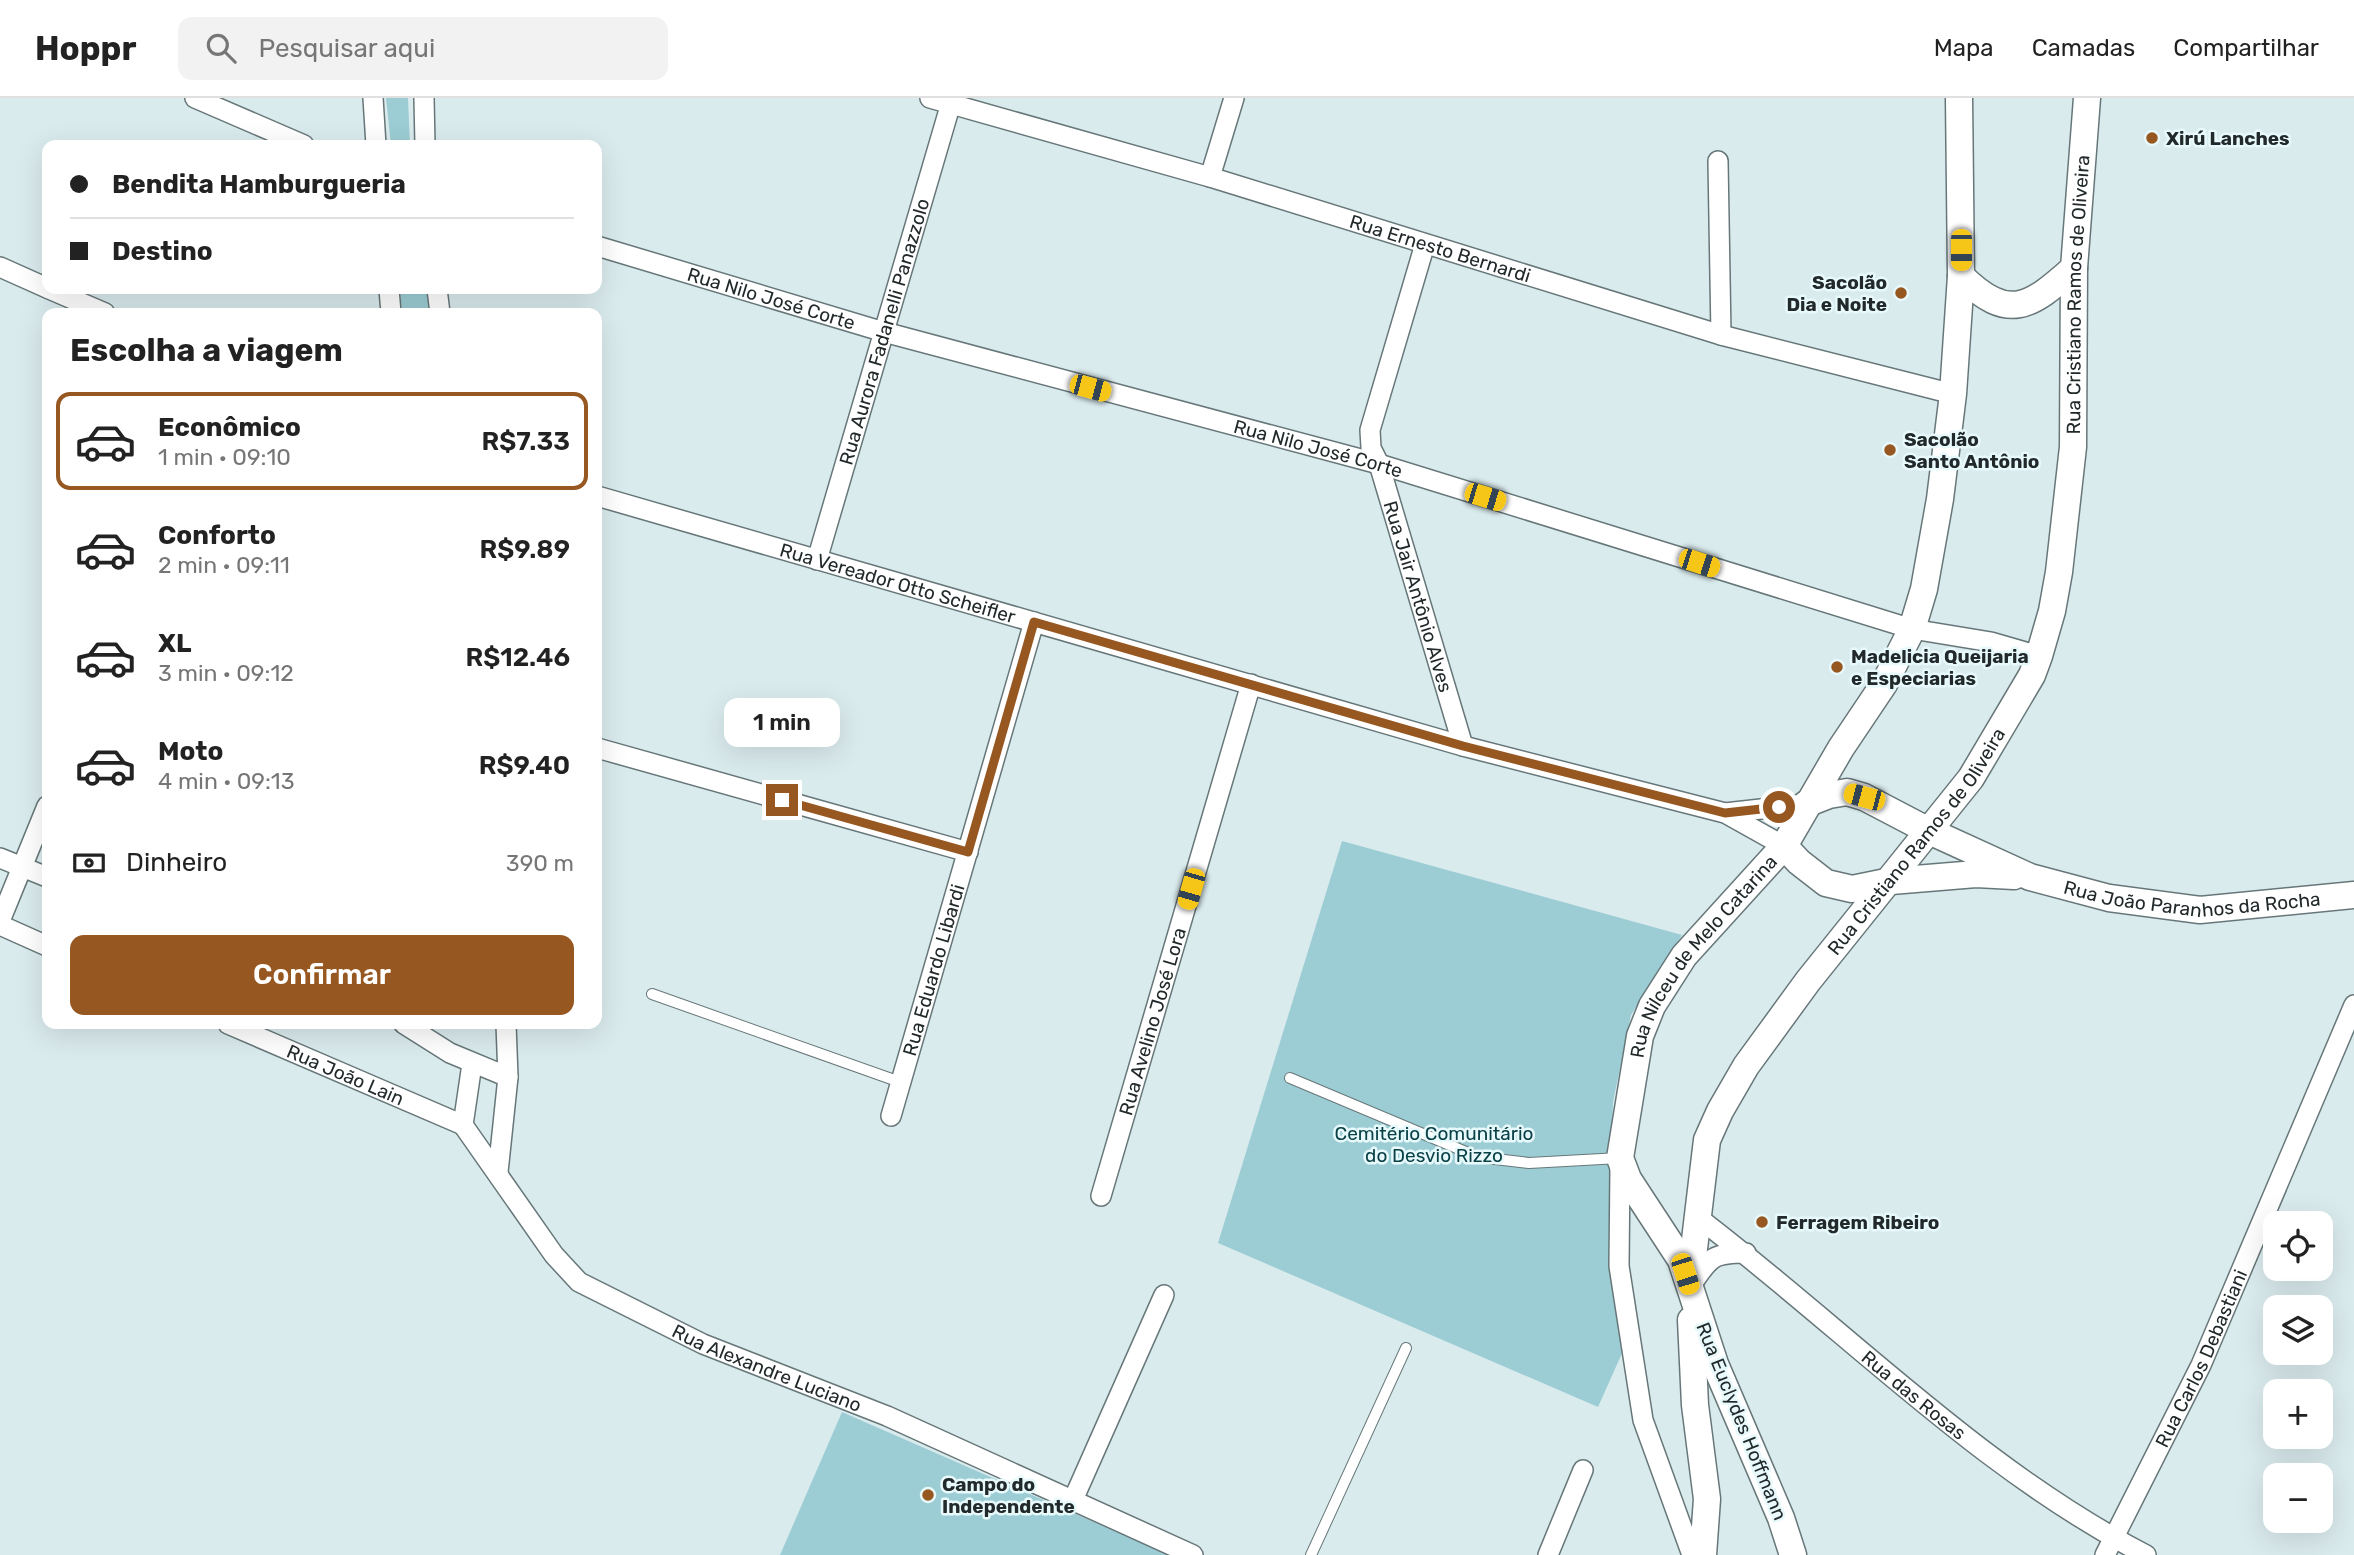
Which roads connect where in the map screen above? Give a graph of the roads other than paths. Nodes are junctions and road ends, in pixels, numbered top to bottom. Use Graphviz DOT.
graph roads {
  1 [pos="195,98"];
  2 [pos="373,98"];
  3 [pos="424,98"];
  4 [pos="930,98"];
  5 [pos="1234,98"];
  6 [pos="1959,98"];
  7 [pos="2087,98"];
  8 [pos="951,103"];
  9 [pos="292,140"];
  10 [pos="376,140"];
  11 [pos="425,140"];
  12 [pos="1718,161"];
  13 [pos="1210,177"];
  14 [pos="1425,244"];
  15 [pos="602,247"];
  16 [pos="0,267"];
  17 [pos="2074,268"];
  18 [pos="1961,276"];
  19 [pos="42,285"];
  20 [pos="62,294"];
  21 [pos="94,308"];
  22 [pos="884,332"];
  23 [pos="1721,335"];
  24 [pos="1953,394"];
  25 [pos="1379,464"];
  26 [pos="602,497"];
  27 [pos="817,560"];
  28 [pos="1034,622"];
  29 [pos="1912,629"];
  30 [pos="2039,656"];
  31 [pos="1251,684"];
  32 [pos="1463,746"];
  33 [pos="602,749"];
  34 [pos="1806,804"];
  35 [pos="1725,813"];
  36 [pos="42,818"];
  37 [pos="1927,830"];
  38 [pos="1784,846"];
  39 [pos="968,852"];
  40 [pos="0,858"];
  41 [pos="21,867"];
  42 [pos="42,875"];
  43 [pos="2030,877"];
  44 [pos="1891,881"];
  45 [pos="2354,895"];
  46 [pos="0,923"];
  47 [pos="42,944"];
  48 [pos="652,994"];
  49 [pos="2354,1005"];
  50 [pos="240,1029"];
  51 [pos="412,1029"];
  52 [pos="506,1029"];
  53 [pos="472,1064"];
  54 [pos="508,1077"];
  55 [pos="1290,1079"];
  56 [pos="900,1082"];
  57 [pos="891,1116"];
  58 [pos="463,1125"];
  59 [pos="1624,1168"];
  60 [pos="498,1172"];
  61 [pos="1101,1196"];
  62 [pos="1695,1223"];
  63 [pos="1746,1254"];
  64 [pos="1690,1288"];
  65 [pos="1164,1295"];
  66 [pos="1406,1348"];
  67 [pos="1583,1470"];
  68 [pos="1073,1500"];
  69 [pos="2109,1546"];
  70 [pos="1193,1555"];
  71 [pos="1311,1555"];
  72 [pos="1548,1555"];
  73 [pos="1692,1555"];
  74 [pos="1703,1555"];
  75 [pos="1793,1555"];
  76 [pos="2146,1555"];
  1 -- 9 [label="street"];
  2 -- 10 [label="street"];
  3 -- 11 [label="street"];
  4 -- 8 [label="street, Rua Ernesto Bernardi"];
  5 -- 13 [label="street"];
  6 -- 18 [label="street, Rua Nilceu de Melo Catarina"];
  7 -- 17 [label="street, Rua Cristiano Ramos de Oliveira"];
  8 -- 13 [label="street, Rua Ernesto Bernardi"];
  8 -- 22 [label="street, Rua Aurora Fadanelli Panazzolo"];
  12 -- 23 [label="street"];
  13 -- 14 [label="street, Rua Ernesto Bernardi"];
  14 -- 23 [label="street, Rua Ernesto Bernardi"];
  14 -- 25 [label="street, Rua Jair Antônio Alves"];
  15 -- 22 [label="street, Rua Nilo José Corte"];
  16 -- 19 [label="street"];
  17 -- 18 [label="street"];
  17 -- 30 [label="street, Rua Cristiano Ramos de Oliveira"];
  18 -- 24 [label="street, Rua Nilceu de Melo Catarina"];
  20 -- 21 [label="street"];
  22 -- 25 [label="street, Rua Nilo José Corte"];
  22 -- 27 [label="street, Rua Aurora Fadanelli Panazzolo"];
  23 -- 24 [label="street, Rua Ernesto Bernardi"];
  24 -- 29 [label="street, Rua Nilceu de Melo Catarina"];
  25 -- 29 [label="street, Rua Nilo José Corte"];
  25 -- 32 [label="street, Rua Jair Antônio Alves"];
  26 -- 27 [label="street, Rua Vereador Otto Scheifler"];
  27 -- 28 [label="street, Rua Vereador Otto Scheifler"];
  28 -- 31 [label="street, Rua Vereador Otto Scheifler"];
  28 -- 39 [label="street, Rua Eduardo Libardi"];
  29 -- 30 [label="street, Rua Nilo José Corte"];
  29 -- 34 [label="street, Rua Nilceu de Melo Catarina"];
  30 -- 37 [label="street, Rua Cristiano Ramos de Oliveira"];
  31 -- 32 [label="street, Rua Vereador Otto Scheifler"];
  31 -- 61 [label="street, Rua Avelino José Lora"];
  32 -- 35 [label="street, Rua Vereador Otto Scheifler"];
  33 -- 39 [label="street"];
  34 -- 35 [label="street, Rua Vereador Otto Scheifler"];
  34 -- 37 [label="street, Rua Vereador Otto Scheifler"];
  34 -- 38 [label="street, Rua Nilceu de Melo Catarina"];
  35 -- 38 [label="street, Rua Vereador Otto Scheifler"];
  36 -- 41 [label="street"];
  37 -- 43 [label="street, Rua João Paranhos da Rocha"];
  37 -- 44 [label="street, Rua Cristiano Ramos de Oliveira"];
  38 -- 44 [label="street, Rua Vereador Otto Scheifler"];
  38 -- 59 [label="street, Rua Nilceu de Melo Catarina"];
  39 -- 56 [label="street, Rua Eduardo Libardi"];
  40 -- 41 [label="street"];
  41 -- 42 [label="street"];
  41 -- 46 [label="street"];
  43 -- 44 [label="street, Rua João Paranhos da Rocha"];
  43 -- 45 [label="street, Rua João Paranhos da Rocha"];
  44 -- 62 [label="street, Rua Cristiano Ramos de Oliveira"];
  46 -- 47 [label="street"];
  48 -- 56 [label="lane"];
  49 -- 69 [label="street, Rua Carlos Debastiani"];
  50 -- 58 [label="street, Rua João Lain"];
  51 -- 53 [label="street"];
  52 -- 54 [label="street"];
  53 -- 54 [label="street"];
  53 -- 58 [label="street"];
  54 -- 60 [label="street"];
  55 -- 59 [label="lane"];
  56 -- 57 [label="street, Rua Eduardo Libardi"];
  58 -- 60 [label="street, Rua Alexandre Luciano"];
  59 -- 62 [label="street"];
  59 -- 64 [label="street, Rua Euclydes Hoffmann"];
  59 -- 73 [label="street, Rua Nilceu de Melo Catarina"];
  60 -- 68 [label="street, Rua Alexandre Luciano"];
  62 -- 63 [label="street, Rua das Rosas"];
  62 -- 64 [label="street, Rua Cristiano Ramos de Oliveira"];
  63 -- 64 [label="street"];
  63 -- 69 [label="street, Rua das Rosas"];
  64 -- 74 [label="street, Rua Cristiano Ramos de Oliveira"];
  64 -- 75 [label="street, Rua Euclydes Hoffmann"];
  65 -- 68 [label="street"];
  66 -- 71 [label="lane"];
  67 -- 72 [label="street"];
  68 -- 70 [label="street, Rua Alexandre Luciano"];
  69 -- 76 [label="street, Rua das Rosas"];
}
